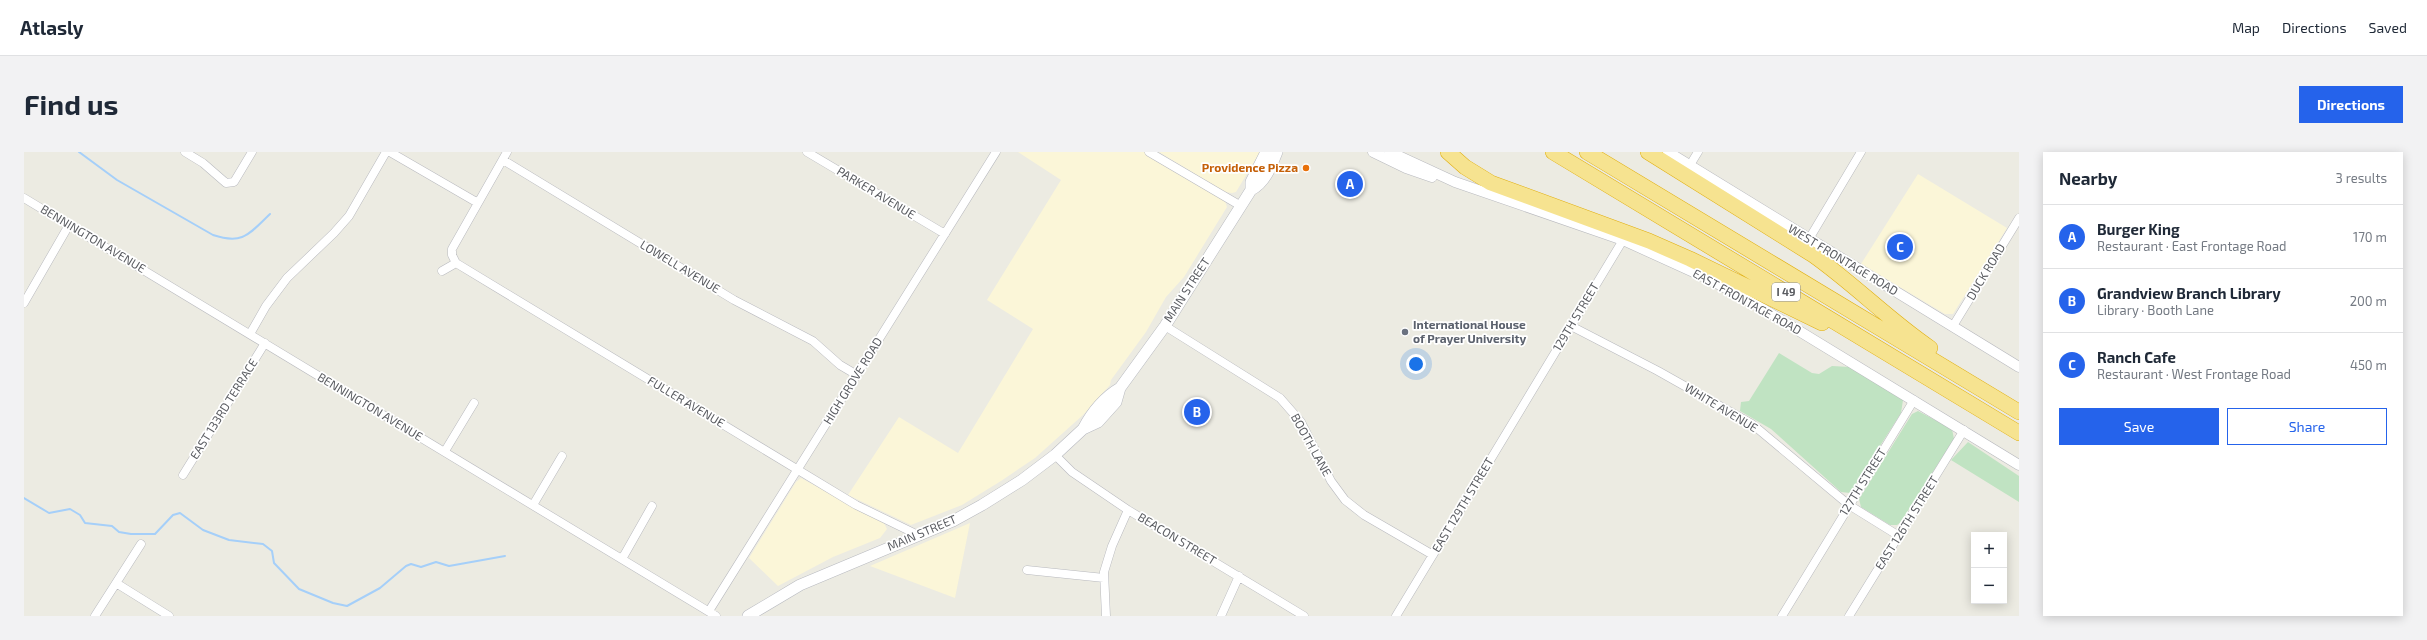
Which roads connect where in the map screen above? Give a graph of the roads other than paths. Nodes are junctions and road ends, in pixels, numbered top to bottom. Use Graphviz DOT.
graph roads {
  1 [pos="185,152"];
  2 [pos="252,152"];
  3 [pos="386,152"];
  4 [pos="390,152"];
  5 [pos="507,152"];
  6 [pos="807,152"];
  7 [pos="996,152"];
  8 [pos="1150,152"];
  9 [pos="1266,152"];
  10 [pos="1277,152"];
  11 [pos="1373,152"];
  12 [pos="1390,152"];
  13 [pos="1448,152"];
  14 [pos="1553,152"];
  15 [pos="1588,152"];
  16 [pos="1648,152"];
  17 [pos="1668,152"];
  18 [pos="1698,152"];
  19 [pos="1861,152"];
  20 [pos="502,160"];
  21 [pos="1690,165"];
  22 [pos="1455,182"];
  23 [pos="1251,190"];
  24 [pos="24,198"];
  25 [pos="478,202"];
  26 [pos="1241,206"];
  27 [pos="2019,218"];
  28 [pos="69,225"];
  29 [pos="945,234"];
  30 [pos="1809,239"];
  31 [pos="1623,240"];
  32 [pos="456,263"];
  33 [pos="442,272"];
  34 [pos="24,303"];
  35 [pos="1165,326"];
  36 [pos="1571,326"];
  37 [pos="1953,326"];
  38 [pos="250,334"];
  39 [pos="265,343"];
  40 [pos="1873,344"];
  41 [pos="2019,366"];
  42 [pos="857,375"];
  43 [pos="1964,379"];
  44 [pos="1530,393"];
  45 [pos="1914,400"];
  46 [pos="474,403"];
  47 [pos="2019,412"];
  48 [pos="1964,430"];
  49 [pos="2019,433"];
  50 [pos="444,451"];
  51 [pos="1055,455"];
  52 [pos="562,456"];
  53 [pos="2019,465"];
  54 [pos="797,470"];
  55 [pos="183,475"];
  56 [pos="533,505"];
  57 [pos="1849,505"];
  58 [pos="652,506"];
  59 [pos="1128,510"];
  60 [pos="918,536"];
  61 [pos="1898,536"];
  62 [pos="141,544"];
  63 [pos="1433,555"];
  64 [pos="622,559"];
  65 [pos="1027,570"];
  66 [pos="1238,576"];
  67 [pos="1104,578"];
  68 [pos="116,583"];
  69 [pos="709,611"];
  70 [pos="95,616"];
  71 [pos="170,616"];
  72 [pos="716,616"];
  73 [pos="748,616"];
  74 [pos="1106,616"];
  75 [pos="1220,616"];
  76 [pos="1304,616"];
  77 [pos="1396,616"];
  78 [pos="1782,616"];
  79 [pos="1849,616"];
  1 -- 2 [label="street"];
  3 -- 38 [label="street"];
  4 -- 25 [label="street"];
  5 -- 20 [label="street"];
  6 -- 29 [label="street, PARKER AVENUE"];
  7 -- 29 [label="street, HIGH GROVE ROAD"];
  8 -- 26 [label="street"];
  9 -- 23 [label="main road, MAIN STREET"];
  10 -- 23 [label="main road, MAIN STREET"];
  11 -- 22 [label="street, EAST FRONTAGE ROAD"];
  12 -- 22 [label="street, EAST FRONTAGE ROAD"];
  13 -- 40 [label="highway"];
  14 -- 40 [label="highway, I 49"];
  15 -- 43 [label="highway, I 49"];
  16 -- 43 [label="highway"];
  17 -- 21 [label="street, WEST FRONTAGE ROAD"];
  18 -- 21 [label="street"];
  19 -- 30 [label="street"];
  20 -- 25 [label="street"];
  20 -- 42 [label="street, LOWELL AVENUE"];
  21 -- 30 [label="street, WEST FRONTAGE ROAD"];
  22 -- 31 [label="street, EAST FRONTAGE ROAD"];
  23 -- 26 [label="main road, MAIN STREET"];
  24 -- 28 [label="street, BENNINGTON AVENUE"];
  25 -- 32 [label="street"];
  26 -- 35 [label="main road, MAIN STREET"];
  27 -- 37 [label="street, DUCK ROAD"];
  28 -- 34 [label="street"];
  28 -- 38 [label="street, BENNINGTON AVENUE"];
  29 -- 42 [label="street, HIGH GROVE ROAD"];
  30 -- 37 [label="street, WEST FRONTAGE ROAD"];
  31 -- 36 [label="street, 129TH STREET"];
  31 -- 45 [label="street, EAST FRONTAGE ROAD"];
  32 -- 33 [label="street"];
  32 -- 54 [label="street, FULLER AVENUE"];
  35 -- 51 [label="main road, MAIN STREET"];
  35 -- 63 [label="street, BOOTH LANE"];
  36 -- 44 [label="street, 129TH STREET"];
  36 -- 57 [label="street, WHITE AVENUE"];
  37 -- 41 [label="street, WEST FRONTAGE ROAD"];
  38 -- 39 [label="street, BENNINGTON AVENUE"];
  39 -- 50 [label="street, BENNINGTON AVENUE"];
  39 -- 55 [label="street, EAST 133RD TERRACE"];
  40 -- 49 [label="highway, I 49"];
  42 -- 54 [label="street, HIGH GROVE ROAD"];
  43 -- 47 [label="highway, I 49"];
  44 -- 63 [label="street, EAST 129TH STREET"];
  45 -- 48 [label="street, EAST FRONTAGE ROAD"];
  45 -- 57 [label="street, 127TH STREET"];
  46 -- 50 [label="street"];
  48 -- 53 [label="street, EAST FRONTAGE ROAD"];
  48 -- 61 [label="street, EAST 126TH STREET"];
  50 -- 56 [label="street, BENNINGTON AVENUE"];
  51 -- 59 [label="street, BEACON STREET"];
  51 -- 60 [label="main road, MAIN STREET"];
  52 -- 56 [label="street"];
  54 -- 60 [label="street, FULLER AVENUE"];
  54 -- 69 [label="street, HIGH GROVE ROAD"];
  56 -- 64 [label="street, BENNINGTON AVENUE"];
  57 -- 61 [label="street, WHITE AVENUE"];
  57 -- 78 [label="street, 127TH STREET"];
  58 -- 64 [label="street"];
  59 -- 66 [label="street, BEACON STREET"];
  59 -- 67 [label="street"];
  60 -- 73 [label="main road, MAIN STREET"];
  61 -- 79 [label="street, EAST 126TH STREET"];
  62 -- 68 [label="street"];
  63 -- 77 [label="street, EAST 129TH STREET"];
  64 -- 69 [label="street, BENNINGTON AVENUE"];
  65 -- 67 [label="street"];
  66 -- 75 [label="street"];
  66 -- 76 [label="street, BEACON STREET"];
  67 -- 74 [label="street"];
  68 -- 70 [label="street"];
  68 -- 71 [label="street"];
  69 -- 72 [label="street, BENNINGTON AVENUE"];
}
